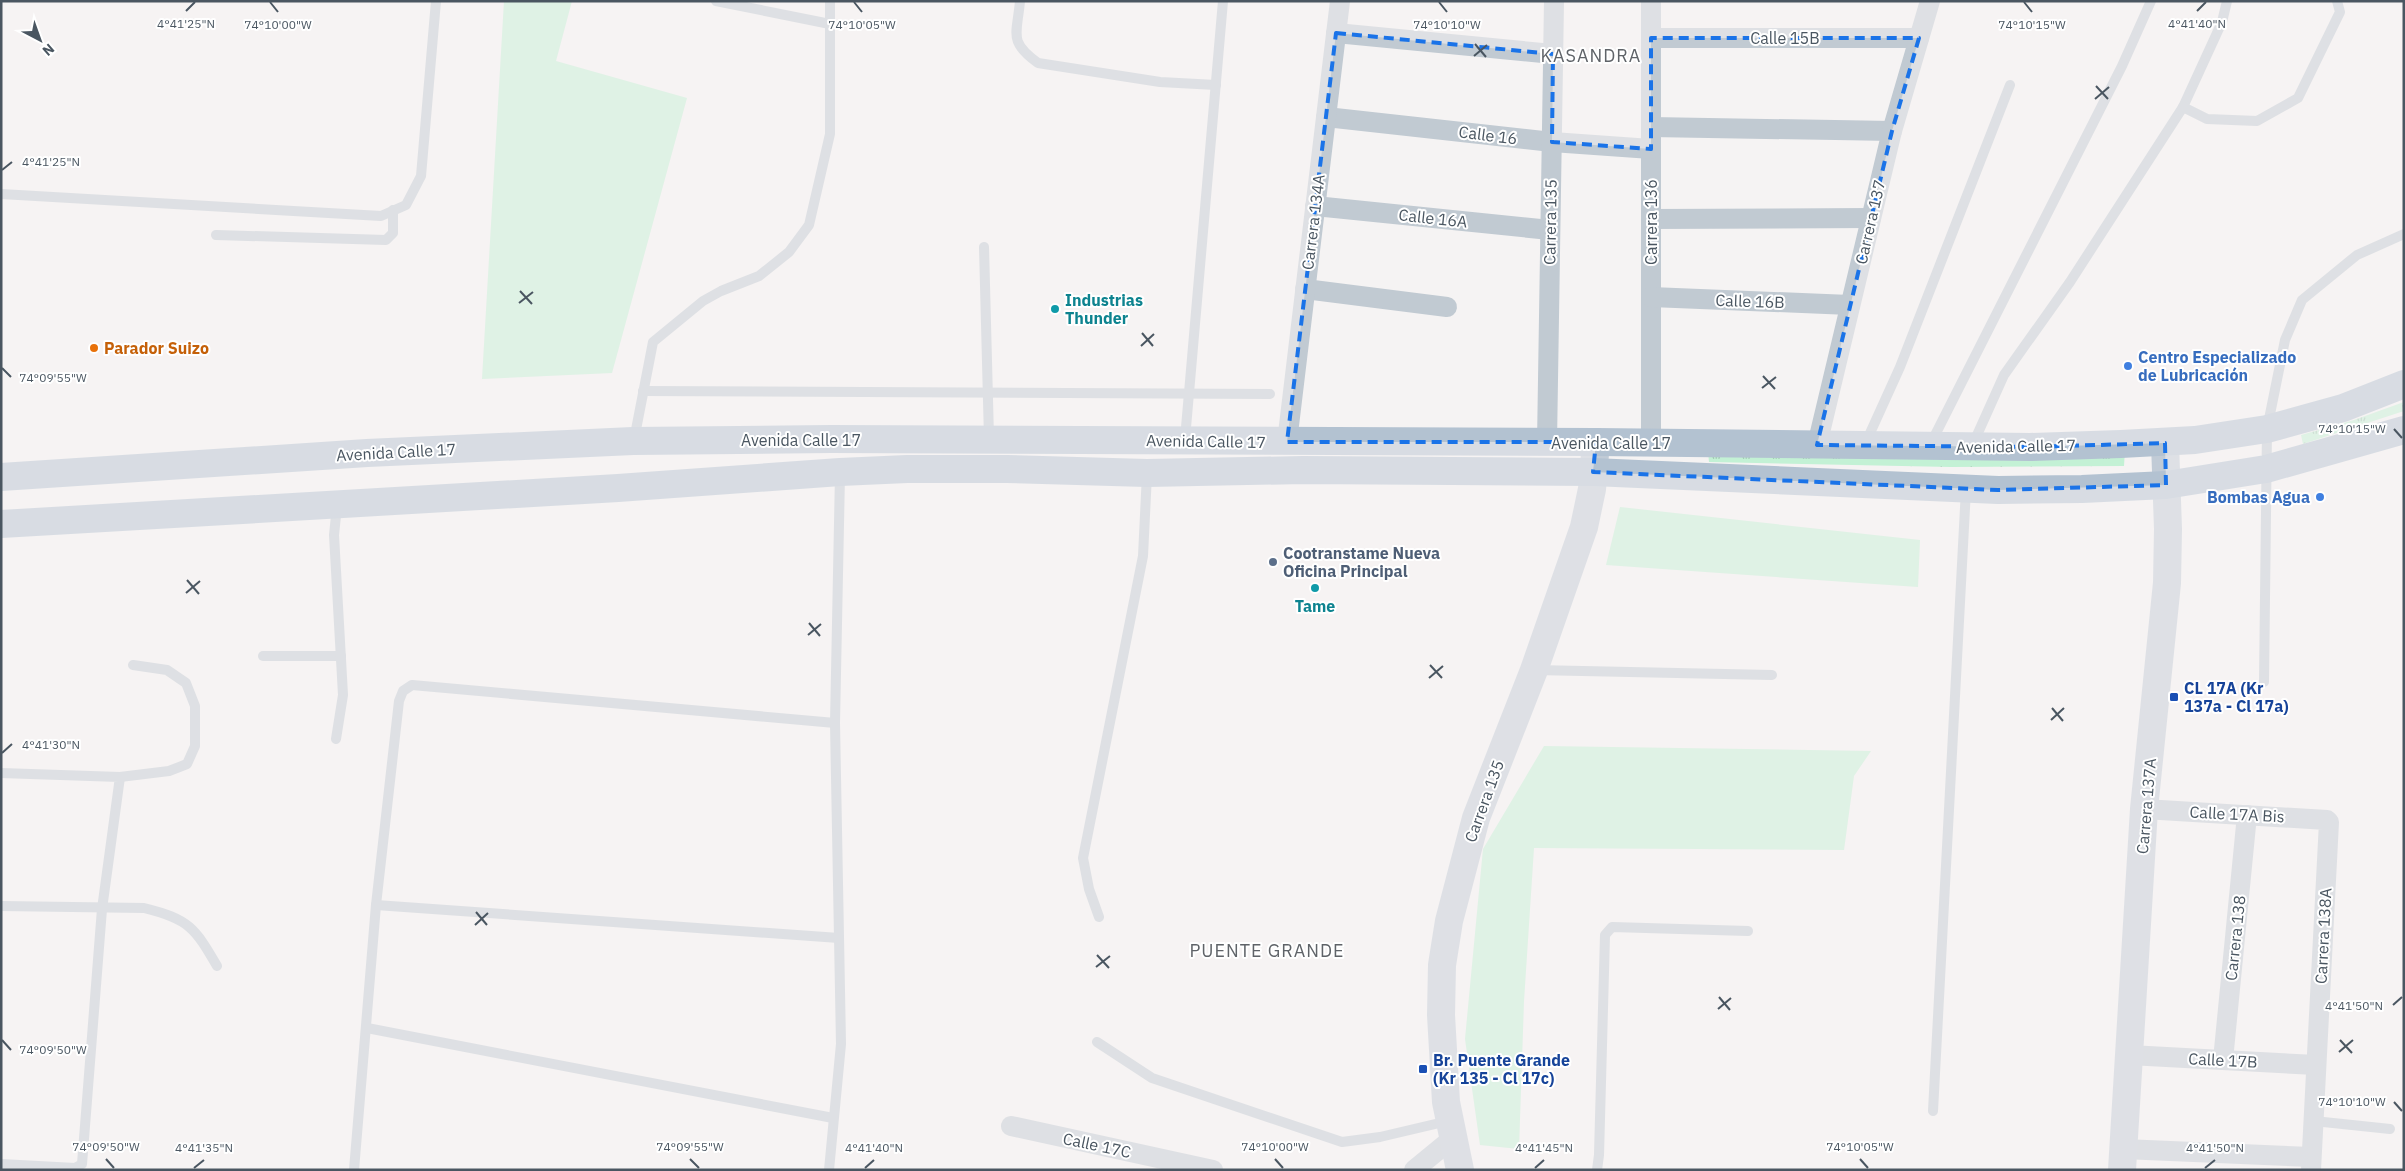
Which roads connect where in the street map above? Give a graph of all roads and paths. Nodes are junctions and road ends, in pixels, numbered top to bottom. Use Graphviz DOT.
graph roads {
  1 [pos="436,1"];
  2 [pos="716,1"];
  3 [pos="830,1"];
  4 [pos="1020,1"];
  5 [pos="1224,1"];
  6 [pos="1340,1"];
  7 [pos="1554,1"];
  8 [pos="1651,1"];
  9 [pos="1930,1"];
  10 [pos="2151,1"];
  11 [pos="2227,1"];
  12 [pos="2337,1"];
  13 [pos="830,24"];
  14 [pos="1336,33"];
  15 [pos="1651,38"];
  16 [pos="1919,38"];
  17 [pos="1553,54"];
  18 [pos="1216,84"];
  19 [pos="2010,85"];
  20 [pos="2183,107"];
  21 [pos="1326,117"];
  22 [pos="1651,126"];
  23 [pos="1892,131"];
  24 [pos="1552,142"];
  25 [pos="1651,150"];
  26 [pos="1,194"];
  27 [pos="1315,206"];
  28 [pos="394,210"];
  29 [pos="1871,218"];
  30 [pos="1651,219"];
  31 [pos="1550,230"];
  32 [pos="2404,234"];
  33 [pos="216,235"];
  34 [pos="984,247"];
  35 [pos="1305,289"];
  36 [pos="1651,297"];
  37 [pos="1850,305"];
  38 [pos="1447,307"];
  39 [pos="2404,384"];
  40 [pos="643,391"];
  41 [pos="988,393"];
  42 [pos="1189,393"];
  43 [pos="1270,394"];
  44 [pos="2267,429"];
  45 [pos="2403,435"];
  46 [pos="990,440"];
  47 [pos="1185,440"];
  48 [pos="634,441"];
  49 [pos="1287,442"];
  50 [pos="1596,442"];
  51 [pos="1547,443"];
  52 [pos="1651,443"];
  53 [pos="2165,443"];
  54 [pos="1816,445"];
  55 [pos="1864,446"];
  56 [pos="1929,447"];
  57 [pos="1972,447"];
  58 [pos="2266,469"];
  59 [pos="840,472"];
  60 [pos="1593,472"];
  61 [pos="1147,473"];
  62 [pos="1,476"];
  63 [pos="2166,485"];
  64 [pos="1966,488"];
  65 [pos="337,505"];
  66 [pos="1,524"];
  67 [pos="263,656"];
  68 [pos="341,656"];
  69 [pos="133,665"];
  70 [pos="1534,670"];
  71 [pos="1772,675"];
  72 [pos="2264,682"];
  73 [pos="835,723"];
  74 [pos="336,740"];
  75 [pos="1,773"];
  76 [pos="120,777"];
  77 [pos="2144,808"];
  78 [pos="2247,815"];
  79 [pos="2329,822"];
  80 [pos="376,904"];
  81 [pos="1,906"];
  82 [pos="102,909"];
  83 [pos="1099,917"];
  84 [pos="1748,931"];
  85 [pos="839,938"];
  86 [pos="217,966"];
  87 [pos="367,1028"];
  88 [pos="1097,1042"];
  89 [pos="2129,1055"];
  90 [pos="2223,1060"];
  91 [pos="2316,1066"];
  92 [pos="1934,1111"];
  93 [pos="833,1118"];
  94 [pos="2314,1121"];
  95 [pos="1011,1126"];
  96 [pos="1451,1129"];
  97 [pos="2390,1129"];
  98 [pos="2123,1159"];
  99 [pos="2311,1163"];
  100 [pos="1,1164"];
  101 [pos="1187,1167"];
  102 [pos="354,1170"];
  103 [pos="829,1170"];
  104 [pos="1213,1170"];
  105 [pos="1414,1170"];
  106 [pos="1460,1170"];
  107 [pos="1597,1170"];
  1 -- 28 [label="lane"];
  2 -- 13 [label="lane"];
  3 -- 13 [label="lane"];
  4 -- 18 [label="lane"];
  5 -- 18 [label="lane"];
  6 -- 14 [label="street, Carrera 134A"];
  7 -- 17 [label="street, Carrera 135"];
  8 -- 15 [label="street, Carrera 136"];
  9 -- 16 [label="street, Carrera 137"];
  10 -- 56 [label="lane"];
  11 -- 20 [label="lane"];
  12 -- 20 [label="lane"];
  13 -- 40 [label="lane"];
  14 -- 17 [label="street"];
  14 -- 21 [label="street, Carrera 134A"];
  15 -- 16 [label="street, Calle 15B"];
  15 -- 22 [label="street, Carrera 136"];
  16 -- 23 [label="street, Carrera 137"];
  17 -- 24 [label="street, Carrera 135"];
  18 -- 42 [label="lane"];
  19 -- 55 [label="lane"];
  20 -- 57 [label="lane"];
  21 -- 24 [label="street, Calle 16"];
  21 -- 27 [label="street, Carrera 134A"];
  22 -- 23 [label="street"];
  22 -- 25 [label="street, Carrera 136"];
  23 -- 29 [label="street, Carrera 137"];
  24 -- 25 [label="street, Calle 16"];
  24 -- 31 [label="street, Carrera 135"];
  25 -- 30 [label="street, Carrera 136"];
  26 -- 28 [label="lane"];
  27 -- 31 [label="street, Calle 16A"];
  27 -- 35 [label="street, Carrera 134A"];
  28 -- 33 [label="lane"];
  29 -- 30 [label="street"];
  29 -- 37 [label="street, Carrera 137"];
  30 -- 36 [label="street, Carrera 136"];
  31 -- 51 [label="street, Carrera 135"];
  32 -- 44 [label="lane"];
  34 -- 41 [label="lane"];
  35 -- 38 [label="street"];
  35 -- 49 [label="street, Carrera 134A"];
  36 -- 37 [label="street, Calle 16B"];
  36 -- 52 [label="street, Carrera 136"];
  37 -- 54 [label="street, Carrera 137"];
  39 -- 44 [label="main road, Avenida Calle 17"];
  40 -- 41 [label="lane"];
  40 -- 48 [label="lane"];
  41 -- 42 [label="lane"];
  41 -- 46 [label="lane"];
  42 -- 43 [label="lane"];
  42 -- 47 [label="lane"];
  44 -- 53 [label="main road, Avenida Calle 17"];
  44 -- 58 [label="lane"];
  45 -- 58 [label="main road, Avenida Calle 17"];
  46 -- 47 [label="main road, Avenida Calle 17"];
  46 -- 48 [label="main road, Avenida Calle 17"];
  47 -- 49 [label="main road, Avenida Calle 17"];
  48 -- 62 [label="main road, Avenida Calle 17"];
  49 -- 51 [label="main road, Avenida Calle 17"];
  50 -- 51 [label="main road, Avenida Calle 17"];
  50 -- 52 [label="main road, Avenida Calle 17"];
  50 -- 60 [label="street, Carrera 135"];
  52 -- 54 [label="main road, Avenida Calle 17"];
  53 -- 57 [label="main road, Avenida Calle 17"];
  53 -- 63 [label="street, Carrera 137A"];
  54 -- 55 [label="main road, Avenida Calle 17"];
  55 -- 56 [label="main road, Avenida Calle 17"];
  56 -- 57 [label="main road, Avenida Calle 17"];
  58 -- 63 [label="main road, Avenida Calle 17"];
  58 -- 72 [label="lane"];
  59 -- 61 [label="main road, Avenida Calle 17"];
  59 -- 65 [label="main road, Avenida Calle 17"];
  59 -- 73 [label="lane"];
  60 -- 61 [label="main road, Avenida Calle 17"];
  60 -- 64 [label="main road, Avenida Calle 17"];
  60 -- 70 [label="street, Carrera 135"];
  61 -- 83 [label="lane"];
  63 -- 64 [label="main road, Avenida Calle 17"];
  63 -- 77 [label="street, Carrera 137A"];
  64 -- 92 [label="lane"];
  65 -- 66 [label="main road, Avenida Calle 17"];
  65 -- 68 [label="lane"];
  67 -- 68 [label="lane"];
  68 -- 74 [label="lane"];
  69 -- 76 [label="lane"];
  70 -- 71 [label="lane"];
  70 -- 96 [label="street, Carrera 135"];
  73 -- 80 [label="lane"];
  73 -- 85 [label="lane"];
  75 -- 76 [label="lane"];
  76 -- 82 [label="lane"];
  77 -- 78 [label="street, Calle 17A Bis"];
  77 -- 89 [label="street, Carrera 137A"];
  78 -- 79 [label="street, Calle 17A Bis"];
  78 -- 90 [label="street, Carrera 138"];
  79 -- 91 [label="street, Carrera 138A"];
  80 -- 85 [label="lane"];
  80 -- 87 [label="lane"];
  81 -- 82 [label="lane"];
  82 -- 86 [label="lane"];
  82 -- 100 [label="lane"];
  84 -- 107 [label="lane"];
  85 -- 93 [label="lane"];
  87 -- 93 [label="lane"];
  87 -- 102 [label="lane"];
  88 -- 96 [label="lane"];
  89 -- 90 [label="street, Calle 17B"];
  89 -- 98 [label="street, Carrera 137A"];
  90 -- 91 [label="street, Calle 17B"];
  91 -- 94 [label="street, Carrera 138A"];
  93 -- 103 [label="lane"];
  94 -- 97 [label="lane"];
  94 -- 99 [label="street, Carrera 138A"];
  95 -- 101 [label="street, Calle 17C"];
  96 -- 105 [label="street"];
  96 -- 106 [label="street, Carrera 135"];
  98 -- 99 [label="street"];
  101 -- 104 [label="street, Calle 17C"];
}
